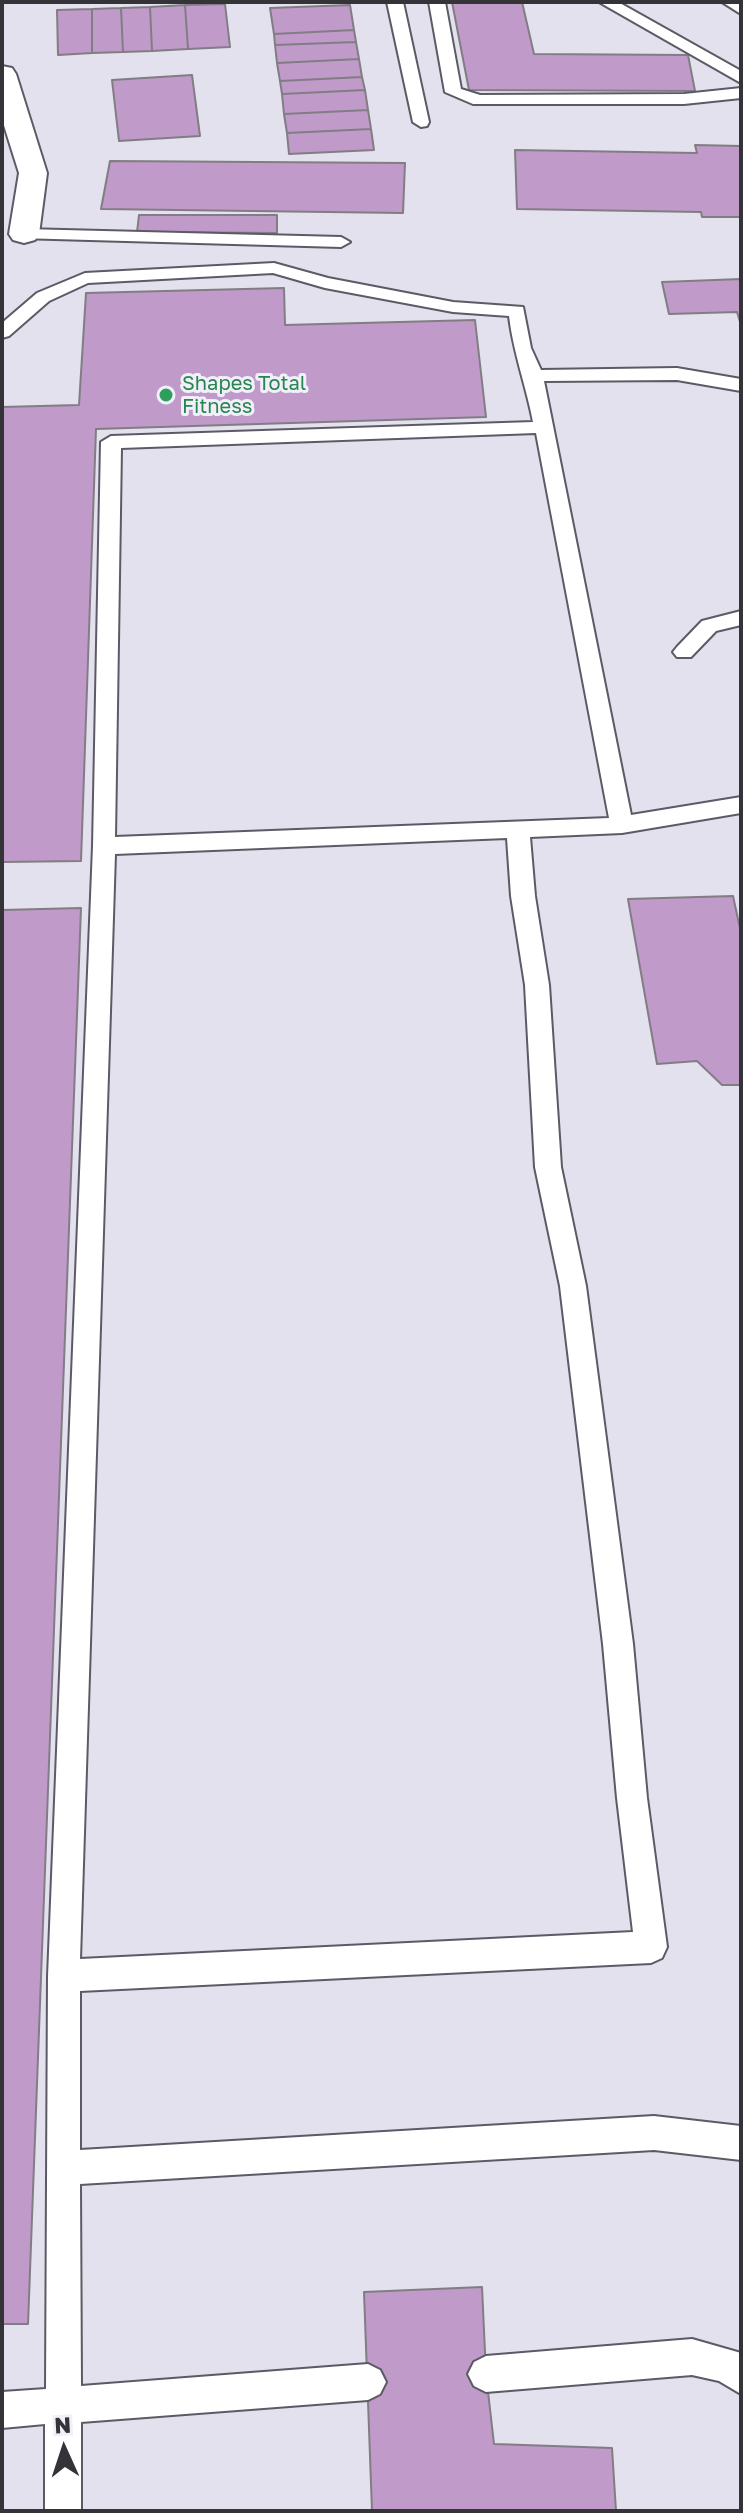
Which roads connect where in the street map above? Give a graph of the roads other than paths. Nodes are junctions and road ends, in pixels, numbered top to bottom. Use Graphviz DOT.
graph roads {
  1 [pos="395,2"];
  2 [pos="437,2"];
  3 [pos="607,2"];
  4 [pos="730,2"];
  5 [pos="741,9"];
  6 [pos="2,74"];
  7 [pos="741,78"];
  8 [pos="741,93"];
  9 [pos="421,122"];
  10 [pos="12,138"];
  11 [pos="24,234"];
  12 [pos="341,242"];
  13 [pos="2,332"];
  14 [pos="534,376"];
  15 [pos="741,385"];
  16 [pos="543,427"];
  17 [pos="741,618"];
  18 [pos="684,652"];
  19 [pos="741,805"];
  20 [pos="622,825"];
  21 [pos="518,829"];
  22 [pos="104,846"];
  23 [pos="64,1976"];
  24 [pos="741,2143"];
  25 [pos="64,2168"];
  26 [pos="486,2374"];
  27 [pos="741,2376"];
  28 [pos="368,2382"];
  29 [pos="63,2405"];
  30 [pos="2,2410"];
  31 [pos="63,2511"];
  1 -- 9 [label="lane"];
  2 -- 8 [label="lane"];
  3 -- 7 [label="lane"];
  4 -- 5 [label="lane"];
  6 -- 10 [label="street"];
  10 -- 11 [label="street"];
  11 -- 12 [label="lane"];
  13 -- 14 [label="lane"];
  14 -- 15 [label="lane"];
  14 -- 16 [label="lane"];
  16 -- 20 [label="lane"];
  16 -- 22 [label="lane"];
  17 -- 18 [label="lane"];
  19 -- 20 [label="lane"];
  20 -- 21 [label="lane"];
  21 -- 22 [label="lane"];
  21 -- 23 [label="lane"];
  22 -- 23 [label="lane"];
  23 -- 25 [label="lane"];
  24 -- 25 [label="lane"];
  25 -- 29 [label="lane"];
  26 -- 27 [label="lane"];
  28 -- 29 [label="lane"];
  29 -- 30 [label="lane"];
  29 -- 31 [label="lane"];
}
